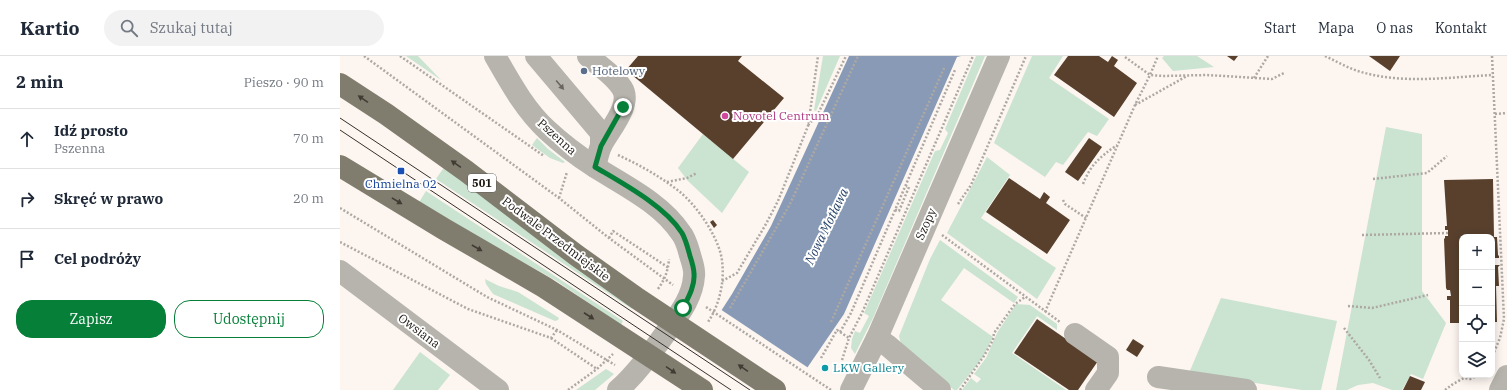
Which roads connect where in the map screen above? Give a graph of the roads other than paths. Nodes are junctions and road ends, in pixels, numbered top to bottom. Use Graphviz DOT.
graph roads {
  1 [pos="495,56"];
  2 [pos="536,56"];
  3 [pos="588,56"];
  4 [pos="999,56"];
  5 [pos="340,84"];
  6 [pos="601,146"];
  7 [pos="340,166"];
  8 [pos="595,167"];
  9 [pos="340,271"];
  10 [pos="1075,334"];
  11 [pos="876,338"];
  12 [pos="1507,376"];
  13 [pos="1158,377"];
  14 [pos="498,390"];
  15 [pos="618,390"];
  16 [pos="702,390"];
  17 [pos="776,390"];
  18 [pos="851,390"];
  19 [pos="940,390"];
  20 [pos="1096,390"];
  21 [pos="1246,390"];
  22 [pos="1500,390"];
  1 -- 8 [label="street, Pszenna"];
  2 -- 6 [label="street, one-way"];
  3 -- 6 [label="street"];
  4 -- 11 [label="street, Szopy"];
  17 -- 5 [label="main road, Podwale Przedmiejskie / 501, one-way"];
  6 -- 8 [label="street"];
  7 -- 16 [label="main road, one-way"];
  8 -- 15 [label="street, Pszenna"];
  9 -- 14 [label="street, Owsiana"];
  10 -- 20 [label="street"];
  11 -- 18 [label="street, Szopy"];
  11 -- 19 [label="street"];
  12 -- 22 [label="street"];
  13 -- 21 [label="street"];
}
